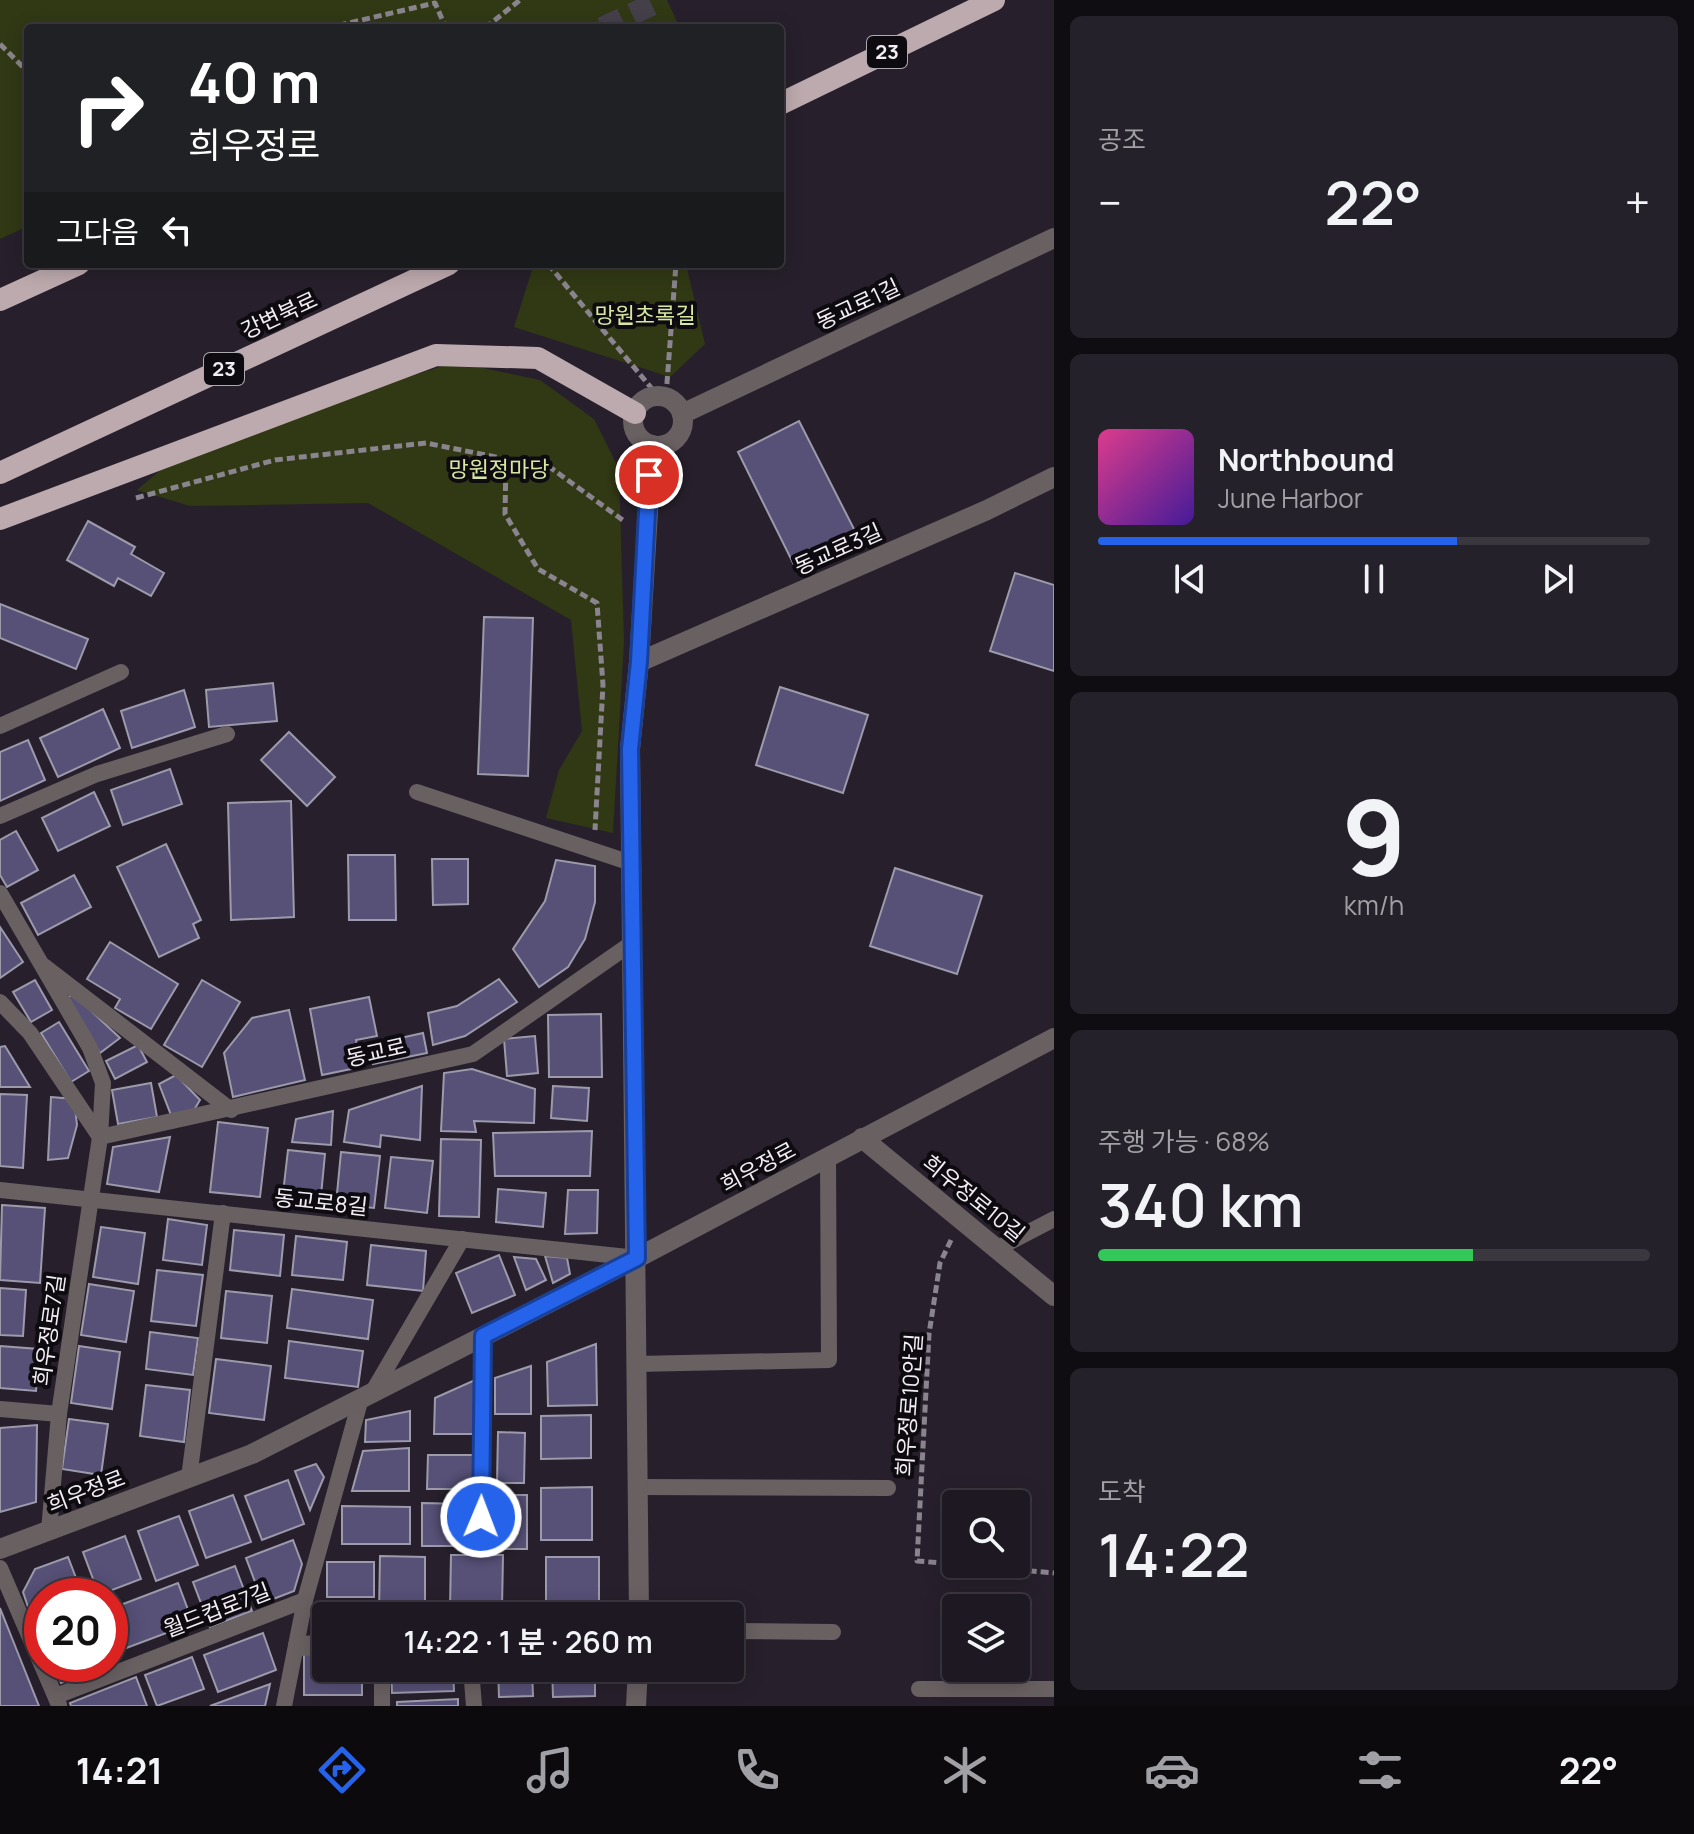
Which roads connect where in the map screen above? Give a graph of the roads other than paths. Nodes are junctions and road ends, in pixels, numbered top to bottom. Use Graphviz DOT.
graph roads {
  1 [pos="994,0"];
  2 [pos="784,102"];
  3 [pos="1054,238"];
  4 [pos="70,268"];
  5 [pos="440,268"];
  6 [pos="0,300"];
  7 [pos="635,413"];
  8 [pos="682,414"];
  9 [pos="652,445"];
  10 [pos="0,473"];
  11 [pos="1054,477"];
  12 [pos="0,519"];
  13 [pos="639,662"];
  14 [pos="121,672"];
  15 [pos="0,726"];
  16 [pos="227,734"];
  17 [pos="417,792"];
  18 [pos="0,816"];
  19 [pos="631,863"];
  20 [pos="0,893"];
  21 [pos="632,943"];
  22 [pos="37,960"];
  23 [pos="0,1002"];
  24 [pos="1054,1038"];
  25 [pos="231,1110"];
  26 [pos="100,1137"];
  27 [pos="862,1138"];
  28 [pos="828,1157"];
  29 [pos="0,1190"];
  30 [pos="91,1199"];
  31 [pos="223,1213"];
  32 [pos="1054,1219"];
  33 [pos="462,1239"];
  34 [pos="998,1248"];
  35 [pos="637,1258"];
  36 [pos="1054,1296"];
  37 [pos="483,1336"];
  38 [pos="636,1364"];
  39 [pos="366,1396"];
  40 [pos="0,1409"];
  41 [pos="59,1414"];
  42 [pos="189,1478"];
  43 [pos="637,1487"];
  44 [pos="888,1488"];
  45 [pos="49,1531"];
  46 [pos="481,1547"];
  47 [pos="0,1549"];
  48 [pos="0,1568"];
  49 [pos="305,1600"];
  50 [pos="639,1602"];
  51 [pos="744,1631"];
  52 [pos="833,1632"];
  53 [pos="298,1646"];
  54 [pos="312,1646"];
  55 [pos="382,1682"];
  56 [pos="472,1682"];
  57 [pos="637,1682"];
  58 [pos="919,1689"];
  59 [pos="1054,1689"];
  60 [pos="58,1701"];
  61 [pos="284,1706"];
  62 [pos="382,1706"];
  63 [pos="474,1706"];
  64 [pos="636,1706"];
  1 -- 2 [label="highway, 23"];
  3 -- 8 [label="street, 동교로1길"];
  4 -- 6 [label="highway"];
  5 -- 10 [label="highway, 강변북로 / 23"];
  7 -- 8 [label="street"];
  7 -- 9 [label="street"];
  7 -- 12 [label="highway"];
  8 -- 9 [label="street"];
  9 -- 13 [label="street"];
  11 -- 13 [label="street, 동교로3길"];
  13 -- 19 [label="street"];
  14 -- 15 [label="lane"];
  16 -- 18 [label="lane"];
  17 -- 19 [label="lane"];
  19 -- 21 [label="street"];
  20 -- 22 [label="lane, 희우정로7길"];
  21 -- 25 [label="lane, 동교로"];
  21 -- 35 [label="street"];
  22 -- 25 [label="lane, 희우정로7길"];
  22 -- 26 [label="lane, 희우정로7길"];
  23 -- 26 [label="lane"];
  24 -- 27 [label="street, 희우정로"];
  25 -- 26 [label="lane, 동교로"];
  26 -- 30 [label="lane, 희우정로7길"];
  27 -- 28 [label="street, 희우정로"];
  27 -- 34 [label="street, 희우정로10길"];
  28 -- 35 [label="street, 희우정로"];
  28 -- 38 [label="lane"];
  29 -- 30 [label="lane, 동교로8길"];
  30 -- 31 [label="lane, 동교로8길"];
  30 -- 41 [label="lane, 희우정로7길"];
  31 -- 33 [label="lane, 동교로8길"];
  31 -- 42 [label="lane"];
  32 -- 34 [label="lane"];
  33 -- 35 [label="lane, 동교로8길"];
  33 -- 39 [label="lane"];
  34 -- 36 [label="street, 희우정로10길"];
  35 -- 37 [label="street, 희우정로"];
  35 -- 38 [label="street"];
  37 -- 39 [label="street, 희우정로"];
  37 -- 46 [label="lane"];
  38 -- 43 [label="street"];
  39 -- 42 [label="street, 희우정로"];
  39 -- 49 [label="lane, 월드컵로7길"];
  40 -- 41 [label="lane"];
  41 -- 45 [label="lane, 희우정로7길"];
  42 -- 45 [label="street, 희우정로"];
  43 -- 44 [label="lane"];
  43 -- 50 [label="street"];
  45 -- 47 [label="street, 희우정로"];
  48 -- 60 [label="lane"];
  49 -- 53 [label="lane, 월드컵로7길"];
  49 -- 60 [label="lane, 월드컵로7길"];
  51 -- 52 [label="lane"];
  53 -- 54 [label="street"];
  53 -- 61 [label="lane, 월드컵로7길"];
  55 -- 62 [label="lane"];
  56 -- 63 [label="lane"];
  57 -- 64 [label="street"];
  58 -- 59 [label="lane"];
}
